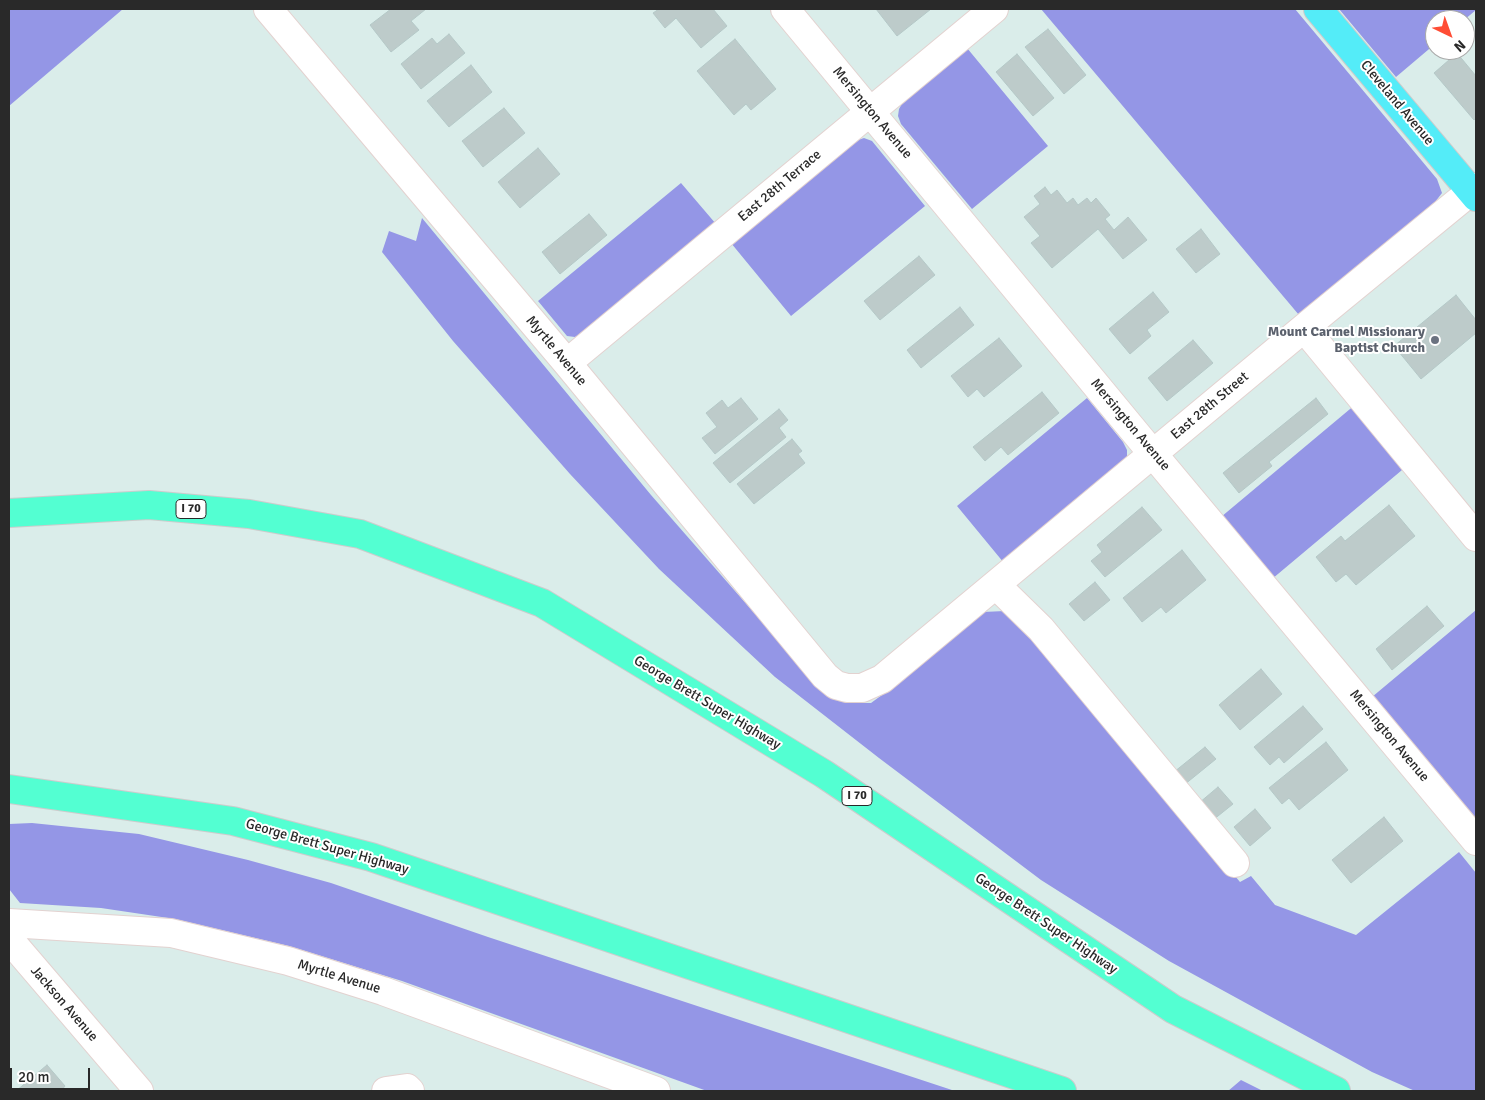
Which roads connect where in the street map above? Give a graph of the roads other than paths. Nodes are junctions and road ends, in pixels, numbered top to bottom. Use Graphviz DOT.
graph roads {
  1 [pos="268,9"];
  2 [pos="785,9"];
  3 [pos="994,9"];
  4 [pos="1318,9"];
  5 [pos="870,111"];
  6 [pos="1475,192"];
  7 [pos="1304,328"];
  8 [pos="567,363"];
  9 [pos="1153,454"];
  10 [pos="14,513"];
  11 [pos="1476,537"];
  12 [pos="996,585"];
  13 [pos="847,688"];
  14 [pos="11,788"];
  15 [pos="1476,840"];
  16 [pos="1235,863"];
  17 [pos="9,924"];
  18 [pos="9,940"];
  19 [pos="139,1091"];
  20 [pos="386,1091"];
  21 [pos="410,1091"];
  22 [pos="656,1091"];
  23 [pos="1062,1091"];
  24 [pos="1336,1091"];
  1 -- 8 [label="street, Myrtle Avenue"];
  2 -- 5 [label="street, Mersington Avenue"];
  3 -- 5 [label="street, East 28th Terrace"];
  4 -- 6 [label="main road, Cleveland Avenue"];
  5 -- 8 [label="street, East 28th Terrace"];
  5 -- 9 [label="street, Mersington Avenue"];
  6 -- 7 [label="street, East 28th Street"];
  7 -- 9 [label="street, East 28th Street"];
  7 -- 11 [label="street"];
  8 -- 13 [label="street, Myrtle Avenue"];
  9 -- 12 [label="street, East 28th Street"];
  9 -- 15 [label="street, Mersington Avenue"];
  10 -- 24 [label="highway, George Brett Super Highway / I 70"];
  12 -- 13 [label="street, East 28th Street"];
  12 -- 16 [label="street"];
  14 -- 23 [label="highway, George Brett Super Highway"];
  17 -- 22 [label="street, Myrtle Avenue"];
  18 -- 19 [label="street, Jackson Avenue"];
  20 -- 21 [label="street"];
}
